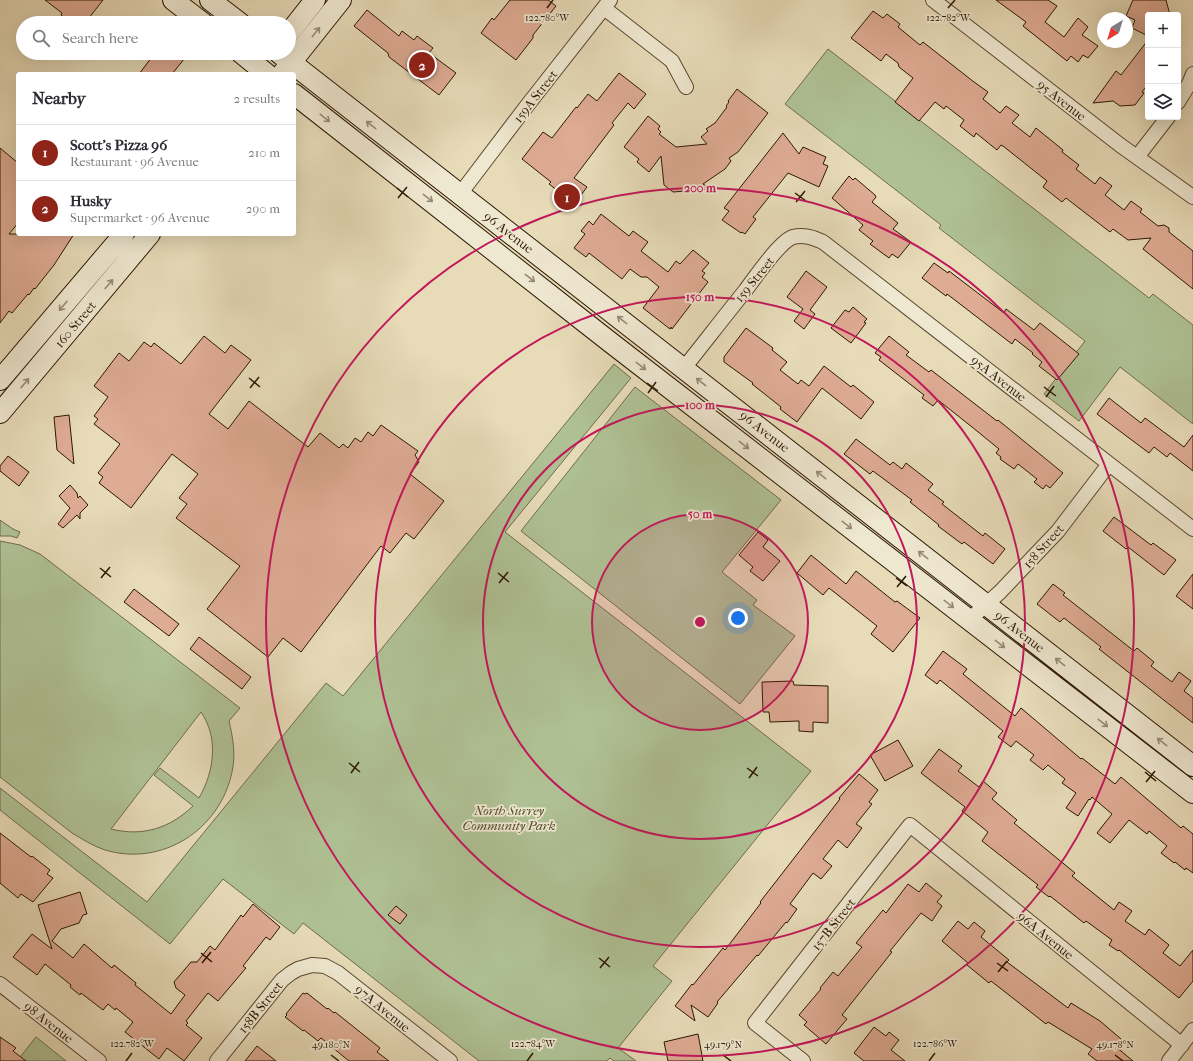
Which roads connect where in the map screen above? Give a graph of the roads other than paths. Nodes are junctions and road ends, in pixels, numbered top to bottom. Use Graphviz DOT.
graph roads {
  1 [pos="173,0"];
  2 [pos="210,0"];
  3 [pos="315,0"];
  4 [pos="341,0"];
  5 [pos="933,0"];
  6 [pos="607,4"];
  7 [pos="194,16"];
  8 [pos="231,16"];
  9 [pos="296,24"];
  10 [pos="296,50"];
  11 [pos="248,60"];
  12 [pos="269,60"];
  13 [pos="284,63"];
  14 [pos="261,72"];
  15 [pos="1193,74"];
  16 [pos="686,87"];
  17 [pos="296,96"];
  18 [pos="1181,97"];
  19 [pos="1166,120"];
  20 [pos="1137,158"];
  21 [pos="460,194"];
  22 [pos="1193,198"];
  23 [pos="122,236"];
  24 [pos="148,236"];
  25 [pos="801,236"];
  26 [pos="684,368"];
  27 [pos="0,380"];
  28 [pos="0,413"];
  29 [pos="1109,464"];
  30 [pos="1193,529"];
  31 [pos="987,605"];
  32 [pos="969,620"];
  33 [pos="1193,766"];
  34 [pos="1193,793"];
  35 [pos="910,825"];
  36 [pos="312,965"];
  37 [pos="0,984"];
  38 [pos="1193,1030"];
  39 [pos="1182,1045"];
  40 [pos="99,1061"];
  41 [pos="217,1061"];
  42 [pos="450,1061"];
  43 [pos="803,1061"];
  44 [pos="1169,1061"];
  1 -- 7 [label="main road"];
  2 -- 8 [label="main road"];
  3 -- 9 [label="main road"];
  10 -- 4 [label="main road, one-way"];
  5 -- 20 [label="street, 95 Avenue"];
  6 -- 16 [label="street"];
  6 -- 21 [label="street, 159A Street"];
  11 -- 14 [label="main road"];
  12 -- 14 [label="main road"];
  21 -- 13 [label="main road, 96 Avenue, one-way"];
  15 -- 18 [label="street"];
  17 -- 32 [label="main road, 96 Avenue, one-way"];
  19 -- 20 [label="street"];
  20 -- 22 [label="street, 95 Avenue"];
  26 -- 21 [label="main road, 96 Avenue, one-way"];
  23 -- 27 [label="main road, 160 Street, one-way"];
  28 -- 24 [label="main road, 160 Street, one-way"];
  25 -- 26 [label="street, 159 Street"];
  25 -- 29 [label="street, 95A Avenue"];
  31 -- 26 [label="main road, 96 Avenue, one-way"];
  29 -- 30 [label="street, 95A Avenue"];
  29 -- 31 [label="street, 158 Street"];
  31 -- 32 [label="street, 158 Street"];
  33 -- 31 [label="main road, 96 Avenue, one-way"];
  32 -- 34 [label="main road, 96 Avenue, one-way"];
  35 -- 39 [label="street, 96A Avenue"];
  35 -- 43 [label="street, 157B Street"];
  36 -- 41 [label="street, 158B Street"];
  36 -- 42 [label="street, 97A Avenue"];
  37 -- 40 [label="street, 98 Avenue"];
  38 -- 39 [label="street"];
  39 -- 44 [label="street"];
}
